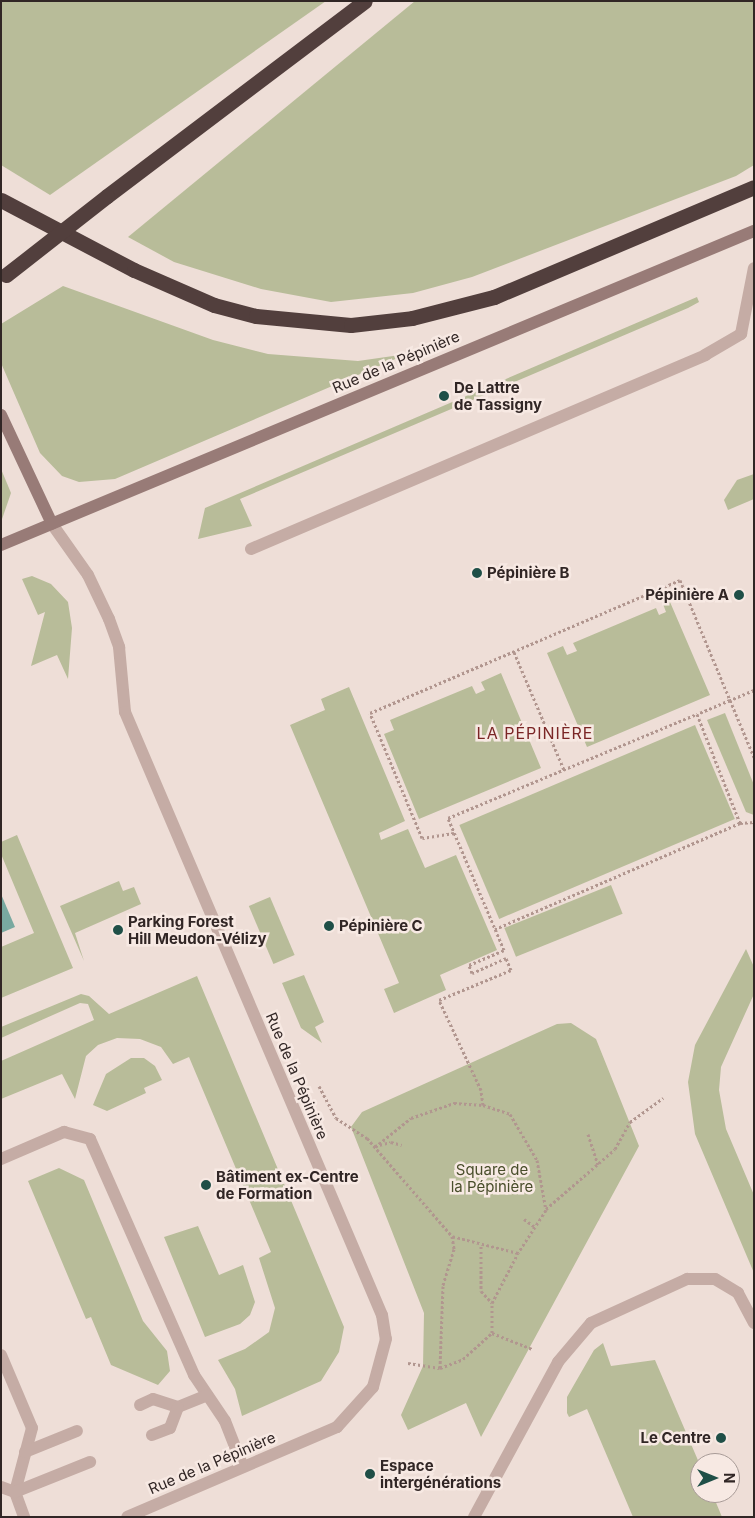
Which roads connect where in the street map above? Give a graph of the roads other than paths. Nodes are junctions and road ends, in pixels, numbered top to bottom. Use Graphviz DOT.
graph roads {
  1 [pos="365,1"];
  2 [pos="754,187"];
  3 [pos="1,200"];
  4 [pos="754,231"];
  5 [pos="754,268"];
  6 [pos="4,276"];
  7 [pos="1,415"];
  8 [pos="52,524"];
  9 [pos="1,545"];
  10 [pos="251,549"];
  11 [pos="1,1159"];
  12 [pos="754,1323"];
  13 [pos="1,1355"];
  14 [pos="207,1395"];
  15 [pos="140,1405"];
  16 [pos="178,1407"];
  17 [pos="77,1431"];
  18 [pos="152,1435"];
  19 [pos="25,1452"];
  20 [pos="90,1462"];
  21 [pos="243,1467"];
  22 [pos="1,1487"];
  23 [pos="15,1492"];
  24 [pos="24,1517"];
  25 [pos="127,1517"];
  26 [pos="474,1517"];
  1 -- 6 [label="highway, bridge"];
  2 -- 3 [label="highway"];
  4 -- 8 [label="main road, Rue de la Pépinière"];
  5 -- 10 [label="street"];
  7 -- 8 [label="main road"];
  8 -- 9 [label="main road, Rue de la Pépinière"];
  8 -- 21 [label="street, Rue de la Pépinière"];
  11 -- 14 [label="street"];
  12 -- 26 [label="street"];
  13 -- 19 [label="street"];
  14 -- 16 [label="street"];
  14 -- 21 [label="street"];
  15 -- 16 [label="street"];
  16 -- 18 [label="street"];
  17 -- 19 [label="street"];
  19 -- 23 [label="street"];
  20 -- 23 [label="street"];
  21 -- 25 [label="street, Rue de la Pépinière"];
  22 -- 23 [label="street"];
  23 -- 24 [label="street"];
}
